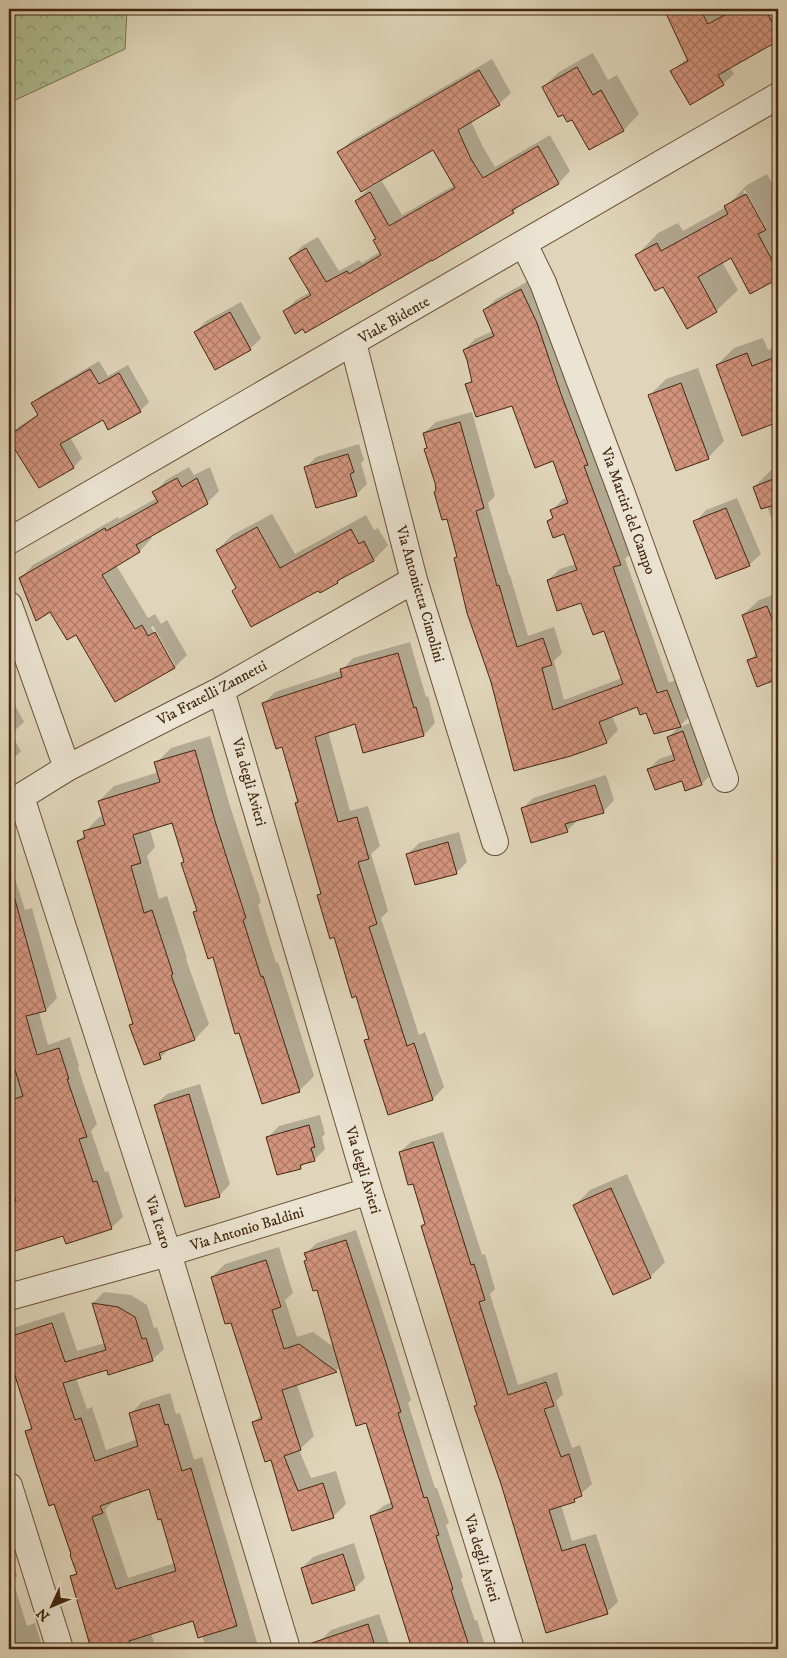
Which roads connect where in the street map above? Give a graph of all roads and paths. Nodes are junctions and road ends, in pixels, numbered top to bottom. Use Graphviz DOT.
graph roads {
  1 [pos="778,96"];
  2 [pos="524,244"];
  3 [pos="353,343"];
  4 [pos="9,542"];
  5 [pos="414,580"];
  6 [pos="9,605"];
  7 [pos="221,690"];
  8 [pos="67,768"];
  9 [pos="725,779"];
  10 [pos="15,800"];
  11 [pos="495,842"];
  12 [pos="369,1191"];
  13 [pos="168,1253"];
  14 [pos="9,1297"];
  15 [pos="9,1486"];
  16 [pos="60,1649"];
  17 [pos="287,1649"];
  18 [pos="511,1649"];
  1 -- 2 [label="street, Viale Bidente"];
  2 -- 3 [label="street, Viale Bidente"];
  2 -- 9 [label="street, Via Martiri del Campo"];
  3 -- 4 [label="street, Viale Bidente"];
  3 -- 5 [label="street, Via Antonietta Cimolini"];
  5 -- 7 [label="street, Via Fratelli Zannetti"];
  5 -- 11 [label="street, Via Antonietta Cimolini"];
  6 -- 8 [label="street"];
  7 -- 8 [label="street, Via Fratelli Zannetti"];
  7 -- 12 [label="street, Via degli Avieri"];
  8 -- 10 [label="street, Via Fratelli Zannetti"];
  10 -- 13 [label="street, Via Icaro"];
  12 -- 13 [label="street, Via Antonio Baldini"];
  12 -- 18 [label="street, Via degli Avieri"];
  13 -- 14 [label="street, Via Antonio Baldini"];
  13 -- 17 [label="street, Via Icaro"];
  15 -- 16 [label="street"];
}
